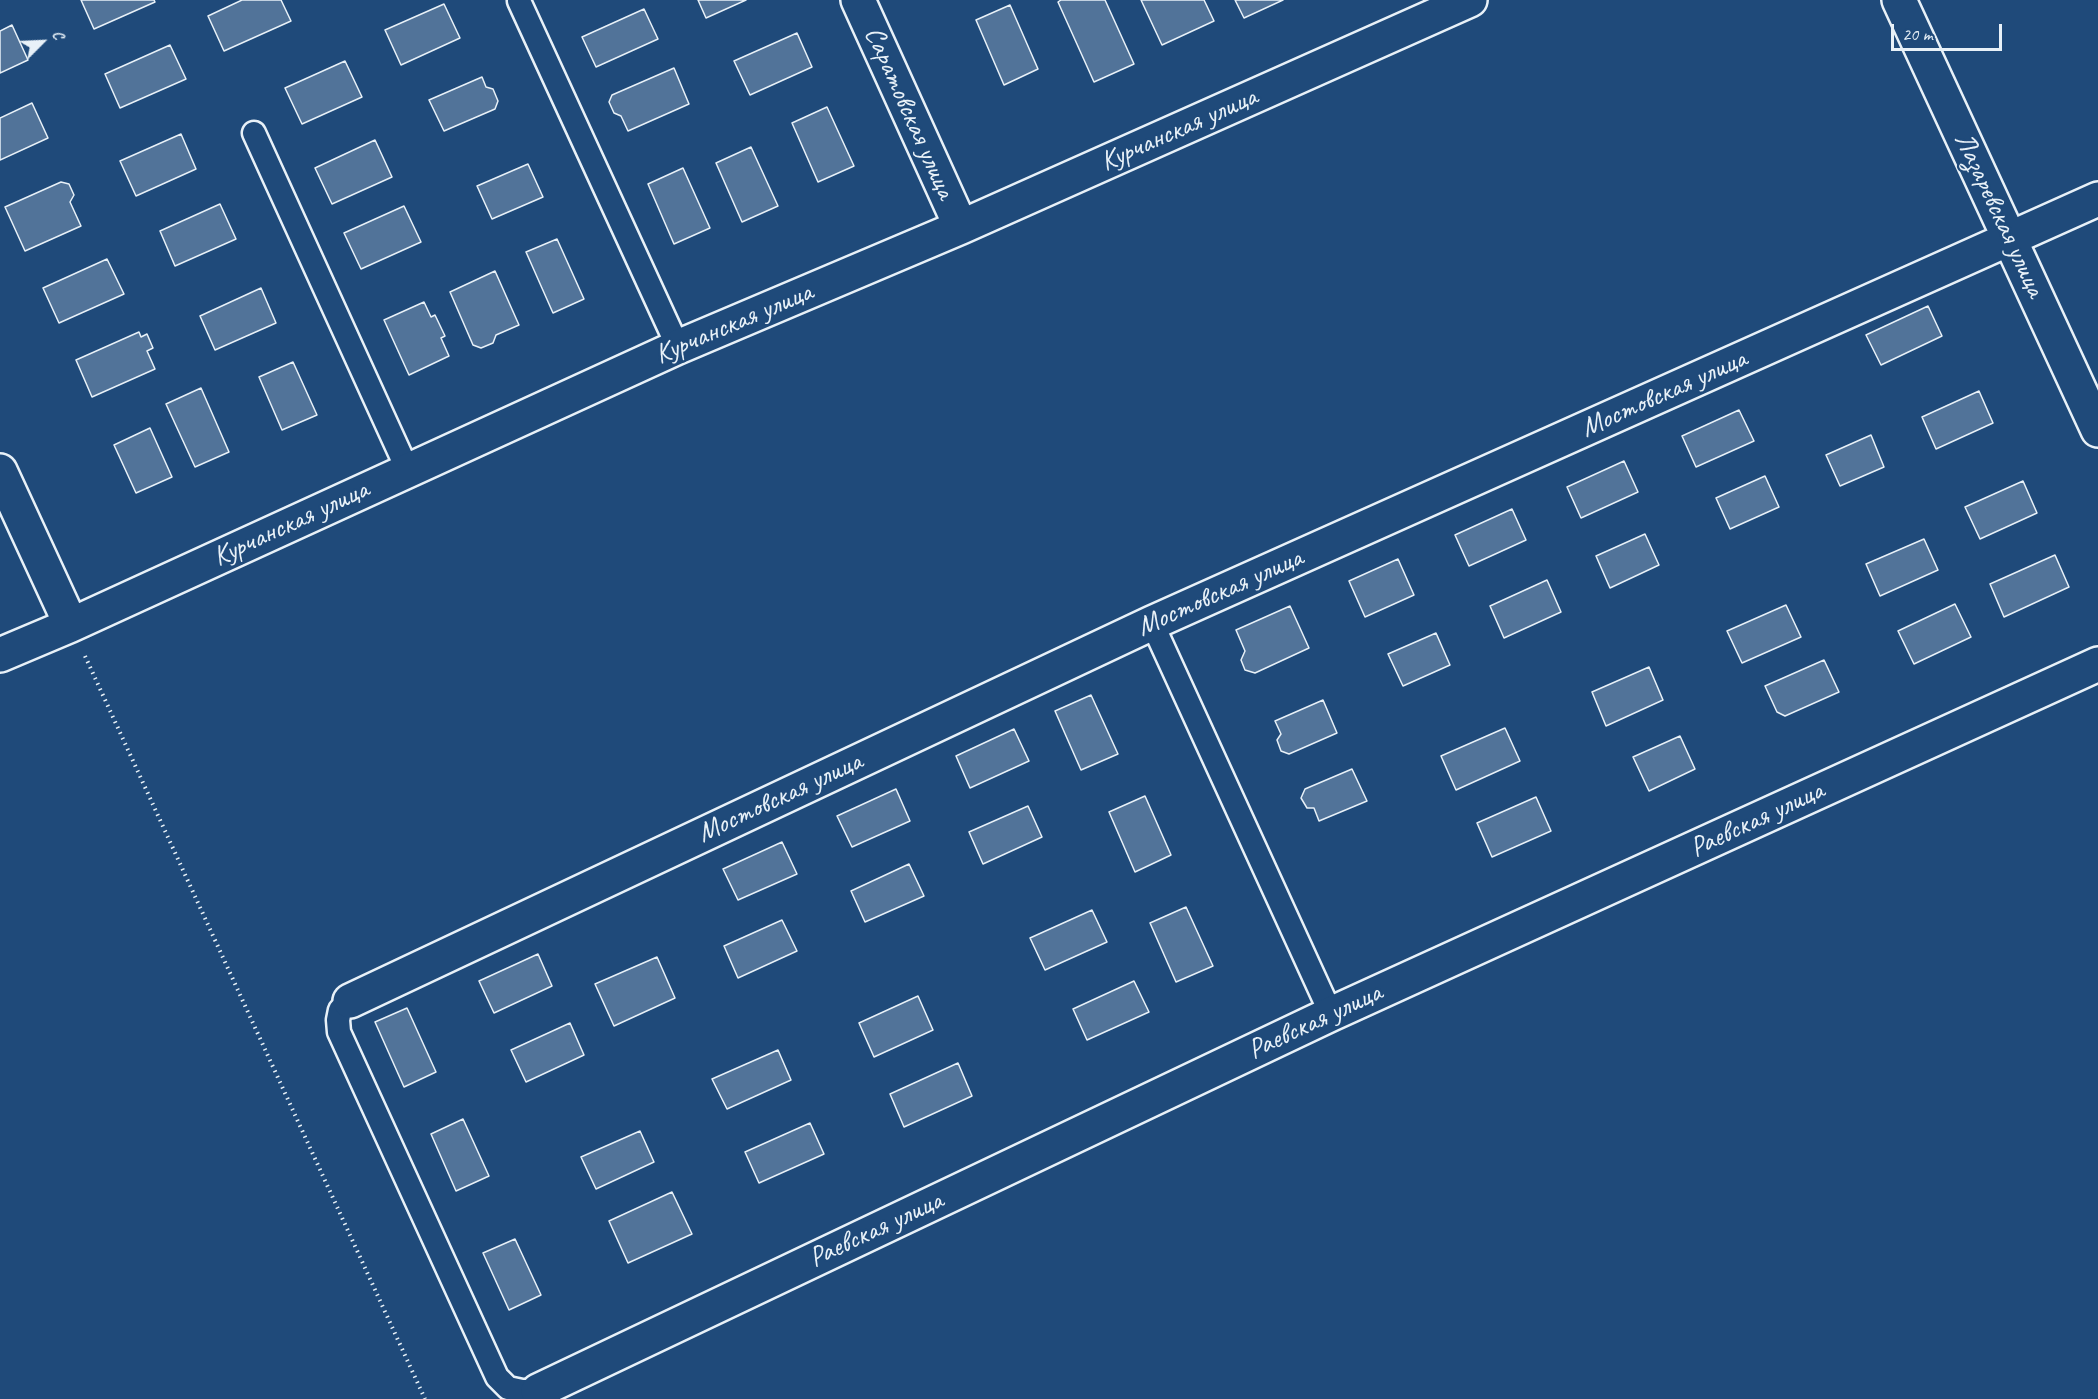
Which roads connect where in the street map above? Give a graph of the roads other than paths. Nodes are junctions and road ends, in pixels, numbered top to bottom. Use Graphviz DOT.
graph roads {
  1 [pos="858,0"];
  2 [pos="1470,0"];
  3 [pos="1899,0"];
  4 [pos="519,1"];
  5 [pos="254,134"];
  6 [pos="2098,199"];
  7 [pos="961,227"];
  8 [pos="2010,240"];
  9 [pos="678,347"];
  10 [pos="2098,430"];
  11 [pos="0,471"];
  12 [pos="408,471"];
  13 [pos="1152,623"];
  14 [pos="71,625"];
  15 [pos="0,656"];
  16 [pos="2098,663"];
  17 [pos="350,1001"];
  18 [pos="1331,1014"];
  19 [pos="538,1391"];
  1 -- 7 [label="street, Саратовская улица"];
  2 -- 7 [label="street, Курчанская улица"];
  3 -- 8 [label="street, Лазаревская улица"];
  4 -- 9 [label="lane"];
  5 -- 12 [label="lane"];
  6 -- 8 [label="street, Мостовская улица"];
  7 -- 9 [label="street, Курчанская улица"];
  8 -- 10 [label="street, Лазаревская улица"];
  8 -- 13 [label="street, Мостовская улица"];
  9 -- 12 [label="street, Курчанская улица"];
  11 -- 14 [label="street"];
  12 -- 14 [label="street, Курчанская улица"];
  13 -- 17 [label="street, Мостовская улица"];
  13 -- 18 [label="lane"];
  14 -- 15 [label="street, Курчанская улица"];
  16 -- 18 [label="street, Раевская улица"];
  17 -- 19 [label="lane"];
  18 -- 19 [label="street, Раевская улица"];
}
